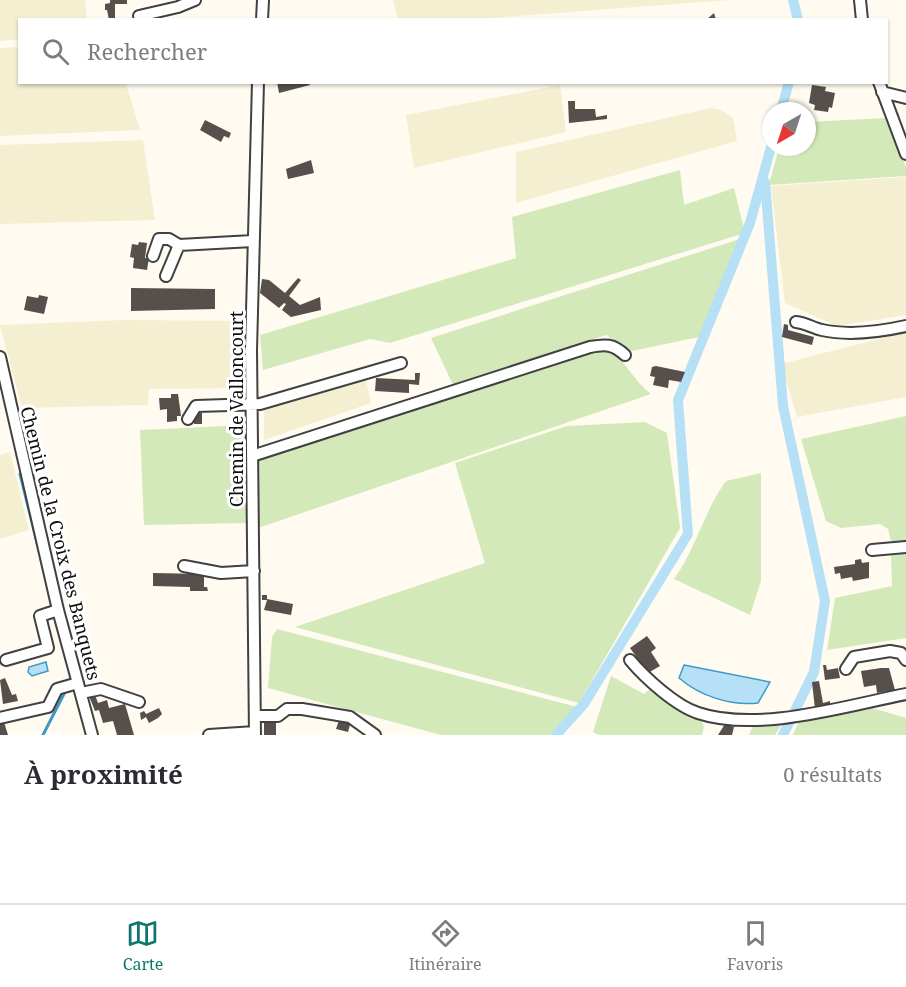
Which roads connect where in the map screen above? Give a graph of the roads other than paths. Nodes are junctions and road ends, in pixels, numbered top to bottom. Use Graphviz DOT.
graph roads {
  1 [pos="195,0"];
  2 [pos="263,0"];
  3 [pos="860,0"];
  4 [pos="139,16"];
  5 [pos="262,18"];
  6 [pos="862,18"];
  7 [pos="258,84"];
  8 [pos="880,87"];
  9 [pos="906,98"];
  10 [pos="906,154"];
  11 [pos="253,242"];
  12 [pos="178,245"];
  13 [pos="153,256"];
  14 [pos="166,276"];
  15 [pos="796,322"];
  16 [pos="906,326"];
  17 [pos="625,355"];
  18 [pos="0,357"];
  19 [pos="401,363"];
  20 [pos="251,405"];
  21 [pos="188,419"];
  22 [pos="252,456"];
  23 [pos="906,547"];
  24 [pos="872,550"];
  25 [pos="184,566"];
  26 [pos="254,571"];
  27 [pos="58,610"];
  28 [pos="6,660"];
  29 [pos="630,660"];
  30 [pos="906,660"];
  31 [pos="846,669"];
  32 [pos="79,688"];
  33 [pos="906,694"];
  34 [pos="139,702"];
  35 [pos="255,716"];
  36 [pos="0,718"];
  37 [pos="255,734"];
  38 [pos="92,735"];
  39 [pos="209,735"];
  40 [pos="375,735"];
  1 -- 4 [label="street"];
  2 -- 5 [label="street"];
  3 -- 6 [label="street"];
  7 -- 11 [label="street, Chemin de Valloncourt"];
  8 -- 9 [label="street"];
  8 -- 10 [label="street"];
  11 -- 12 [label="street"];
  11 -- 20 [label="street, Chemin de Valloncourt"];
  12 -- 13 [label="street"];
  12 -- 14 [label="street"];
  15 -- 16 [label="street"];
  17 -- 22 [label="street"];
  18 -- 27 [label="street, Chemin de la Croix des Banquets"];
  19 -- 20 [label="street"];
  20 -- 21 [label="street"];
  20 -- 22 [label="street, Chemin de Valloncourt"];
  22 -- 26 [label="street, Chemin de Valloncourt"];
  23 -- 24 [label="street"];
  25 -- 26 [label="street"];
  26 -- 35 [label="street, Chemin de Valloncourt"];
  27 -- 28 [label="street"];
  27 -- 32 [label="street, Chemin de la Croix des Banquets"];
  29 -- 33 [label="street"];
  30 -- 31 [label="street"];
  32 -- 34 [label="street"];
  32 -- 36 [label="street"];
  32 -- 38 [label="street, Chemin de la Croix des Banquets"];
  35 -- 37 [label="street, Chemin de Valloncourt"];
  35 -- 40 [label="street"];
  37 -- 39 [label="street"];
}
